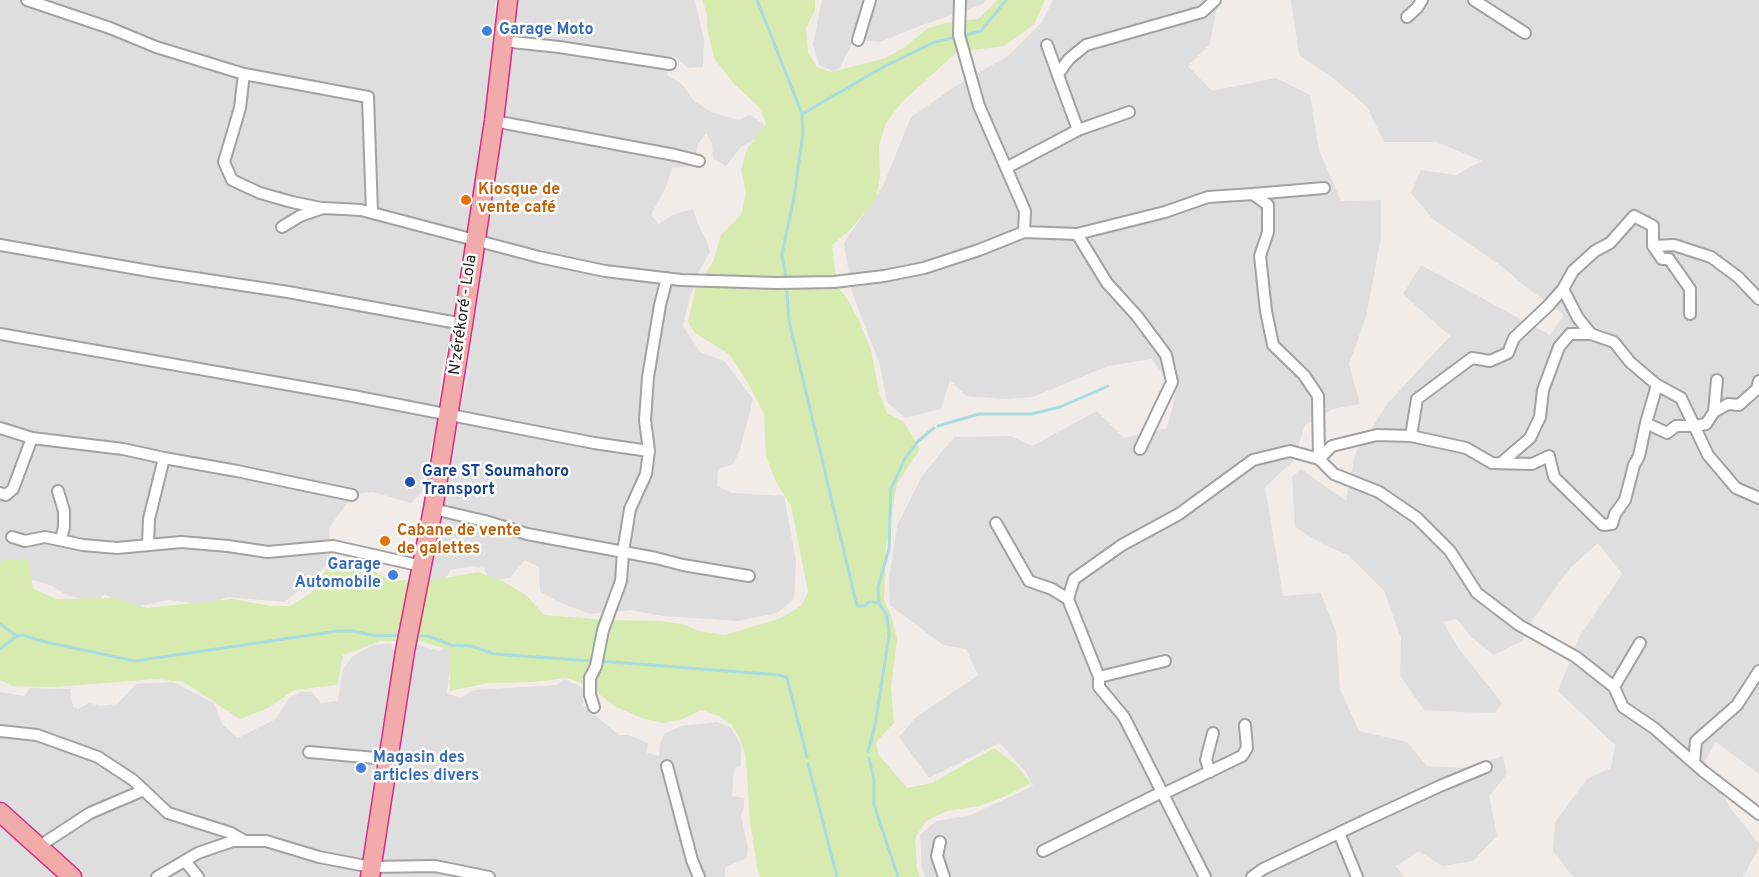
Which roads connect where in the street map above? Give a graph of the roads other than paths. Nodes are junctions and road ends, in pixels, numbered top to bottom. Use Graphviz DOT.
graph roads {
  1 [pos="27,0"];
  2 [pos="508,0"];
  3 [pos="870,0"];
  4 [pos="960,0"];
  5 [pos="1215,0"];
  6 [pos="1422,0"];
  7 [pos="1474,0"];
  8 [pos="1407,17"];
  9 [pos="1525,33"];
  10 [pos="858,40"];
  11 [pos="503,41"];
  12 [pos="1047,45"];
  13 [pos="670,64"];
  14 [pos="244,74"];
  15 [pos="1058,74"];
  16 [pos="1129,111"];
  17 [pos="494,121"];
  18 [pos="1078,130"];
  19 [pos="699,161"];
  20 [pos="1006,168"];
  21 [pos="1324,188"];
  22 [pos="1254,194"];
  23 [pos="323,208"];
  24 [pos="372,212"];
  25 [pos="282,227"];
  26 [pos="1024,232"];
  27 [pos="1077,234"];
  28 [pos="475,239"];
  29 [pos="0,245"];
  30 [pos="1674,245"];
  31 [pos="1653,246"];
  32 [pos="1669,259"];
  33 [pos="667,278"];
  34 [pos="1754,288"];
  35 [pos="1563,289"];
  36 [pos="1759,299"];
  37 [pos="1690,314"];
  38 [pos="463,324"];
  39 [pos="0,334"];
  40 [pos="1592,334"];
  41 [pos="1717,380"];
  42 [pos="1759,381"];
  43 [pos="1657,386"];
  44 [pos="1714,412"];
  45 [pos="449,416"];
  46 [pos="1646,423"];
  47 [pos="1695,426"];
  48 [pos="0,428"];
  49 [pos="1411,436"];
  50 [pos="32,438"];
  51 [pos="1140,449"];
  52 [pos="649,451"];
  53 [pos="164,458"];
  54 [pos="1319,459"];
  55 [pos="1501,463"];
  56 [pos="58,491"];
  57 [pos="0,493"];
  58 [pos="352,495"];
  59 [pos="1759,498"];
  60 [pos="433,509"];
  61 [pos="996,523"];
  62 [pos="12,537"];
  63 [pos="61,539"];
  64 [pos="148,546"];
  65 [pos="623,552"];
  66 [pos="422,566"];
  67 [pos="749,576"];
  68 [pos="1068,599"];
  69 [pos="1640,643"];
  70 [pos="1165,661"];
  71 [pos="1759,671"];
  72 [pos="1099,677"];
  73 [pos="1614,687"];
  74 [pos="594,707"];
  75 [pos="1245,725"];
  76 [pos="0,731"];
  77 [pos="1213,733"];
  78 [pos="1696,741"];
  79 [pos="1672,744"];
  80 [pos="309,752"];
  81 [pos="387,759"];
  82 [pos="1694,763"];
  83 [pos="667,766"];
  84 [pos="1486,767"];
  85 [pos="1210,772"];
  86 [pos="144,790"];
  87 [pos="1162,793"];
  88 [pos="0,812"];
  89 [pos="1759,814"];
  90 [pos="1339,833"];
  91 [pos="245,841"];
  92 [pos="940,842"];
  93 [pos="38,847"];
  94 [pos="1043,851"];
  95 [pos="185,861"];
  96 [pos="371,872"];
  97 [pos="72,877"];
  98 [pos="157,877"];
  99 [pos="198,877"];
  100 [pos="489,877"];
  101 [pos="699,877"];
  102 [pos="944,877"];
  103 [pos="1205,877"];
  104 [pos="1252,877"];
  105 [pos="1357,877"];
  1 -- 14 [label="street"];
  2 -- 11 [label="highway, N'zérékoré - Lola"];
  3 -- 10 [label="street"];
  4 -- 20 [label="street"];
  5 -- 15 [label="street"];
  6 -- 8 [label="street"];
  7 -- 9 [label="street"];
  11 -- 13 [label="street"];
  11 -- 17 [label="highway, N'zérékoré - Lola"];
  12 -- 15 [label="street"];
  14 -- 23 [label="street"];
  14 -- 24 [label="street"];
  15 -- 18 [label="street"];
  16 -- 18 [label="street"];
  17 -- 19 [label="street"];
  17 -- 28 [label="highway, N'zérékoré - Lola"];
  18 -- 20 [label="street"];
  20 -- 26 [label="street"];
  21 -- 22 [label="street"];
  22 -- 27 [label="street"];
  22 -- 54 [label="street"];
  23 -- 24 [label="street"];
  23 -- 25 [label="street"];
  24 -- 28 [label="street"];
  26 -- 27 [label="street"];
  26 -- 33 [label="street"];
  27 -- 51 [label="street"];
  28 -- 33 [label="street"];
  28 -- 38 [label="highway, N'zérékoré - Lola"];
  29 -- 38 [label="street"];
  30 -- 31 [label="street"];
  30 -- 32 [label="street"];
  30 -- 34 [label="street"];
  31 -- 32 [label="street"];
  31 -- 35 [label="street"];
  32 -- 37 [label="street"];
  33 -- 52 [label="street"];
  34 -- 36 [label="street"];
  35 -- 40 [label="street"];
  35 -- 49 [label="street"];
  38 -- 45 [label="highway, N'zérékoré - Lola"];
  39 -- 45 [label="street"];
  40 -- 43 [label="street"];
  40 -- 55 [label="street"];
  41 -- 44 [label="street"];
  42 -- 44 [label="street"];
  43 -- 46 [label="street"];
  43 -- 47 [label="street"];
  44 -- 47 [label="street"];
  45 -- 52 [label="street"];
  45 -- 60 [label="highway, N'zérékoré - Lola"];
  46 -- 47 [label="street"];
  46 -- 55 [label="street"];
  47 -- 59 [label="street"];
  48 -- 50 [label="street"];
  49 -- 54 [label="street"];
  49 -- 55 [label="street"];
  50 -- 53 [label="street"];
  50 -- 57 [label="street"];
  52 -- 65 [label="street"];
  53 -- 58 [label="street"];
  53 -- 64 [label="street"];
  54 -- 68 [label="street"];
  54 -- 73 [label="street"];
  56 -- 63 [label="street"];
  60 -- 65 [label="street"];
  60 -- 66 [label="highway, N'zérékoré - Lola"];
  61 -- 68 [label="street"];
  62 -- 63 [label="street"];
  63 -- 64 [label="street"];
  64 -- 66 [label="street"];
  65 -- 67 [label="street"];
  65 -- 74 [label="street"];
  66 -- 81 [label="highway, N'zérékoré - Lola"];
  68 -- 72 [label="street"];
  69 -- 73 [label="street"];
  70 -- 72 [label="street"];
  71 -- 78 [label="street"];
  72 -- 87 [label="street"];
  73 -- 79 [label="street"];
  75 -- 85 [label="street"];
  76 -- 86 [label="street"];
  77 -- 85 [label="street"];
  78 -- 79 [label="street"];
  78 -- 82 [label="street"];
  79 -- 82 [label="street"];
  80 -- 81 [label="street"];
  81 -- 96 [label="highway"];
  82 -- 89 [label="street"];
  83 -- 101 [label="street"];
  84 -- 90 [label="street"];
  85 -- 87 [label="street"];
  86 -- 91 [label="street"];
  86 -- 93 [label="street"];
  87 -- 94 [label="street"];
  87 -- 103 [label="street"];
  88 -- 93 [label="highway"];
  90 -- 104 [label="street"];
  90 -- 105 [label="street"];
  91 -- 95 [label="street"];
  91 -- 96 [label="street"];
  92 -- 102 [label="street"];
  93 -- 97 [label="highway"];
  95 -- 98 [label="street"];
  95 -- 99 [label="street"];
  96 -- 100 [label="street"];
}
